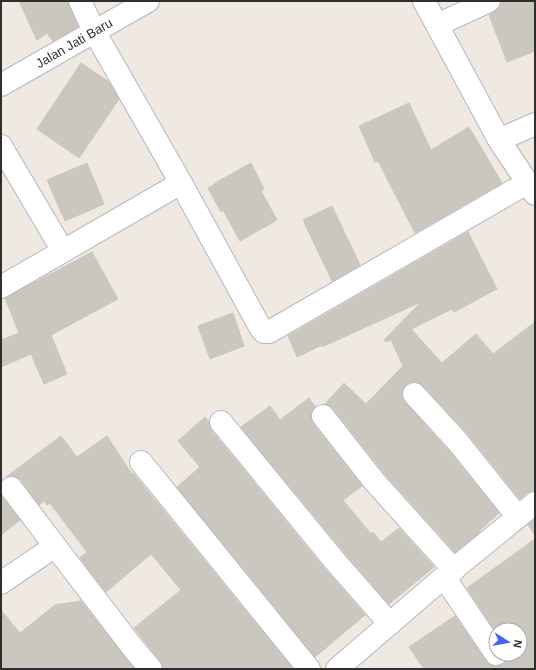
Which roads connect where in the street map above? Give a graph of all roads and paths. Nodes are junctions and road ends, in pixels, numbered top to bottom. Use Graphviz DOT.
graph roads {
  1 [pos="80,1"];
  2 [pos="148,1"];
  3 [pos="424,1"];
  4 [pos="489,1"];
  5 [pos="437,25"];
  6 [pos="94,31"];
  7 [pos="1,85"];
  8 [pos="535,124"];
  9 [pos="499,140"];
  10 [pos="1,146"];
  11 [pos="181,183"];
  12 [pos="531,188"];
  13 [pos="63,251"];
  14 [pos="1,287"];
  15 [pos="414,394"];
  16 [pos="323,416"];
  17 [pos="221,422"];
  18 [pos="141,462"];
  19 [pos="11,488"];
  20 [pos="527,510"];
  21 [pos="55,546"];
  22 [pos="449,574"];
  23 [pos="1,583"];
  24 [pos="390,624"];
  25 [pos="488,640"];
  26 [pos="346,666"];
  27 [pos="151,669"];
  28 [pos="309,669"];
  1 -- 6 [label="street"];
  2 -- 6 [label="street, Jalan Jati Baru"];
  3 -- 5 [label="street"];
  4 -- 5 [label="street"];
  5 -- 9 [label="street"];
  6 -- 7 [label="street, Jalan Jati Baru"];
  6 -- 11 [label="street"];
  8 -- 9 [label="street"];
  9 -- 12 [label="street"];
  10 -- 13 [label="street"];
  11 -- 12 [label="street"];
  11 -- 13 [label="street"];
  13 -- 14 [label="street"];
  15 -- 20 [label="street"];
  16 -- 22 [label="street"];
  17 -- 24 [label="street"];
  18 -- 28 [label="street"];
  19 -- 21 [label="street"];
  20 -- 22 [label="street"];
  21 -- 23 [label="street"];
  21 -- 27 [label="street"];
  22 -- 24 [label="street"];
  22 -- 25 [label="street"];
  24 -- 26 [label="street"];
}
